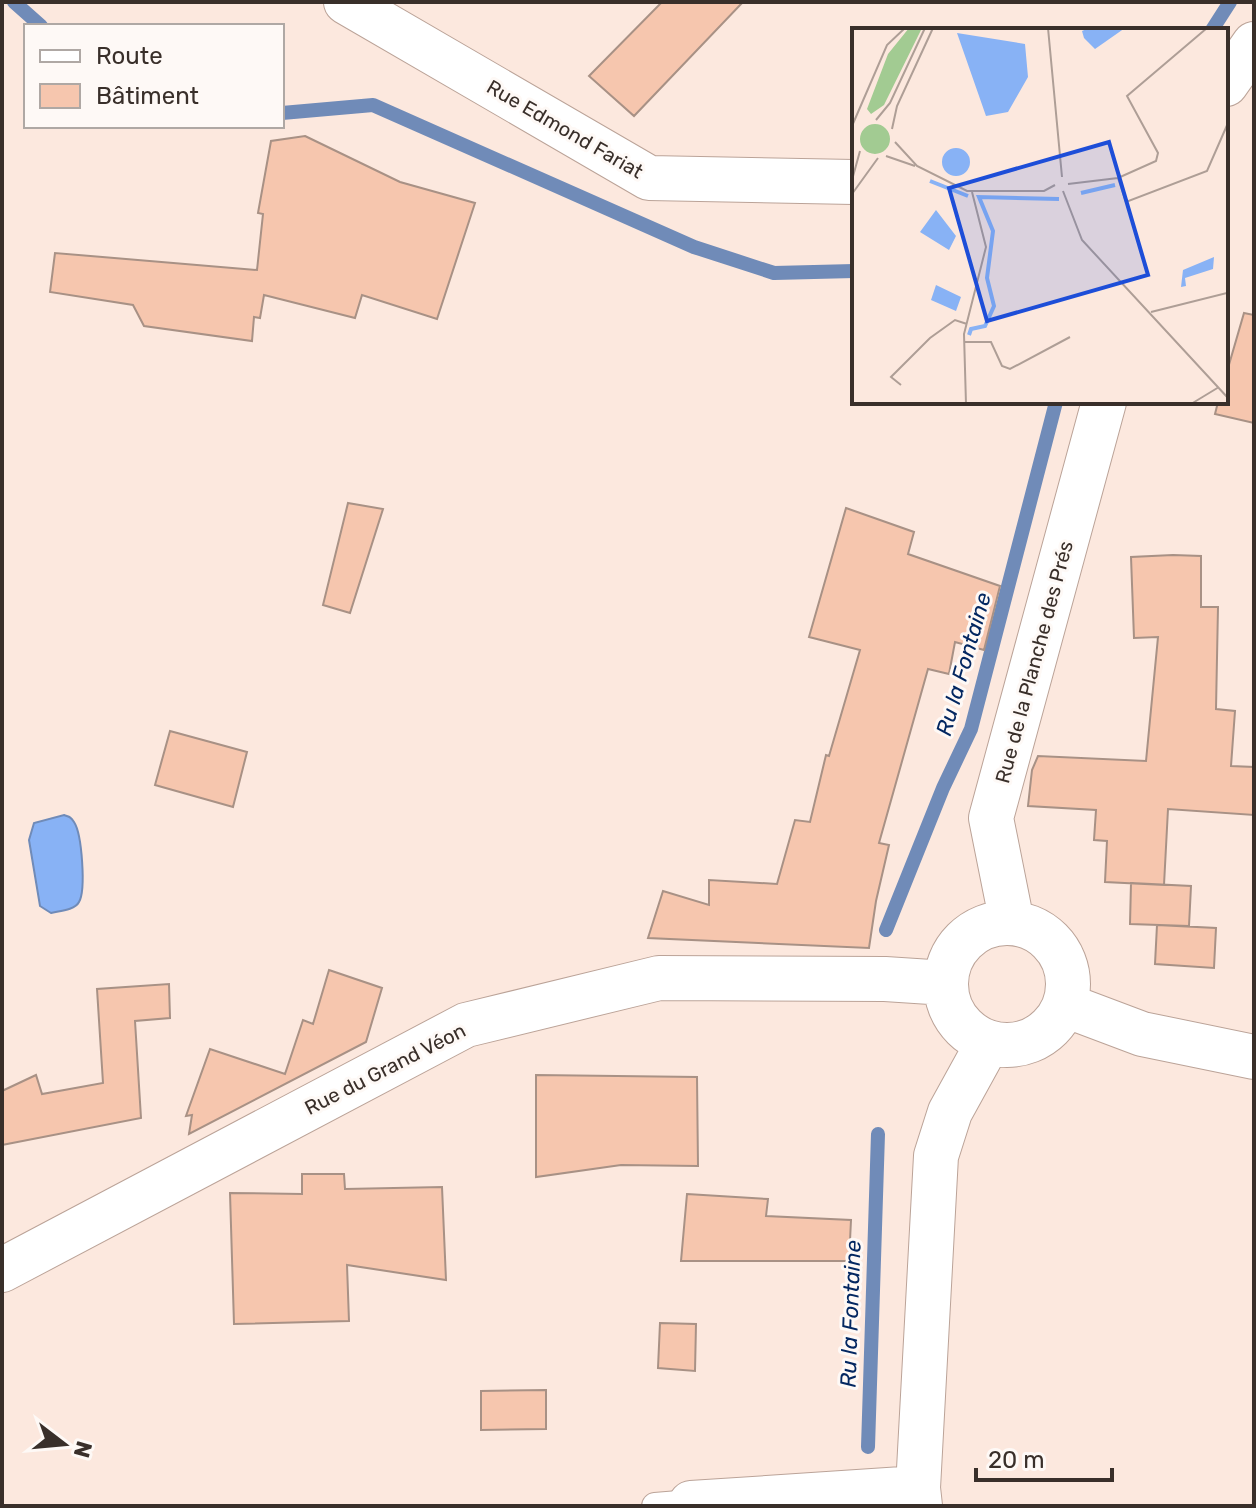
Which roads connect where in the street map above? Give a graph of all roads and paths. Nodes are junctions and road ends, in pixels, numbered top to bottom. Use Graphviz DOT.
graph roads {
  1 [pos="346,2"];
  2 [pos="1254,44"];
  3 [pos="1228,81"];
  4 [pos="852,182"];
  5 [pos="1103,404"];
  6 [pos="1012,923"];
  7 [pos="946,983"];
  8 [pos="1065,1005"];
  9 [pos="988,1043"];
  10 [pos="1254,1057"];
  11 [pos="2,1270"];
  12 [pos="919,1497"];
  13 [pos="679,1505"];
  1 -- 4 [label="street, Rue Edmond Fariat"];
  2 -- 3 [label="street"];
  5 -- 6 [label="street, Rue de la Planche des Prés"];
  6 -- 7 [label="street"];
  6 -- 8 [label="street"];
  7 -- 9 [label="street"];
  7 -- 11 [label="street, Rue du Grand Véon"];
  8 -- 9 [label="street"];
  8 -- 10 [label="street"];
  9 -- 12 [label="street"];
  12 -- 13 [label="street"];
}
